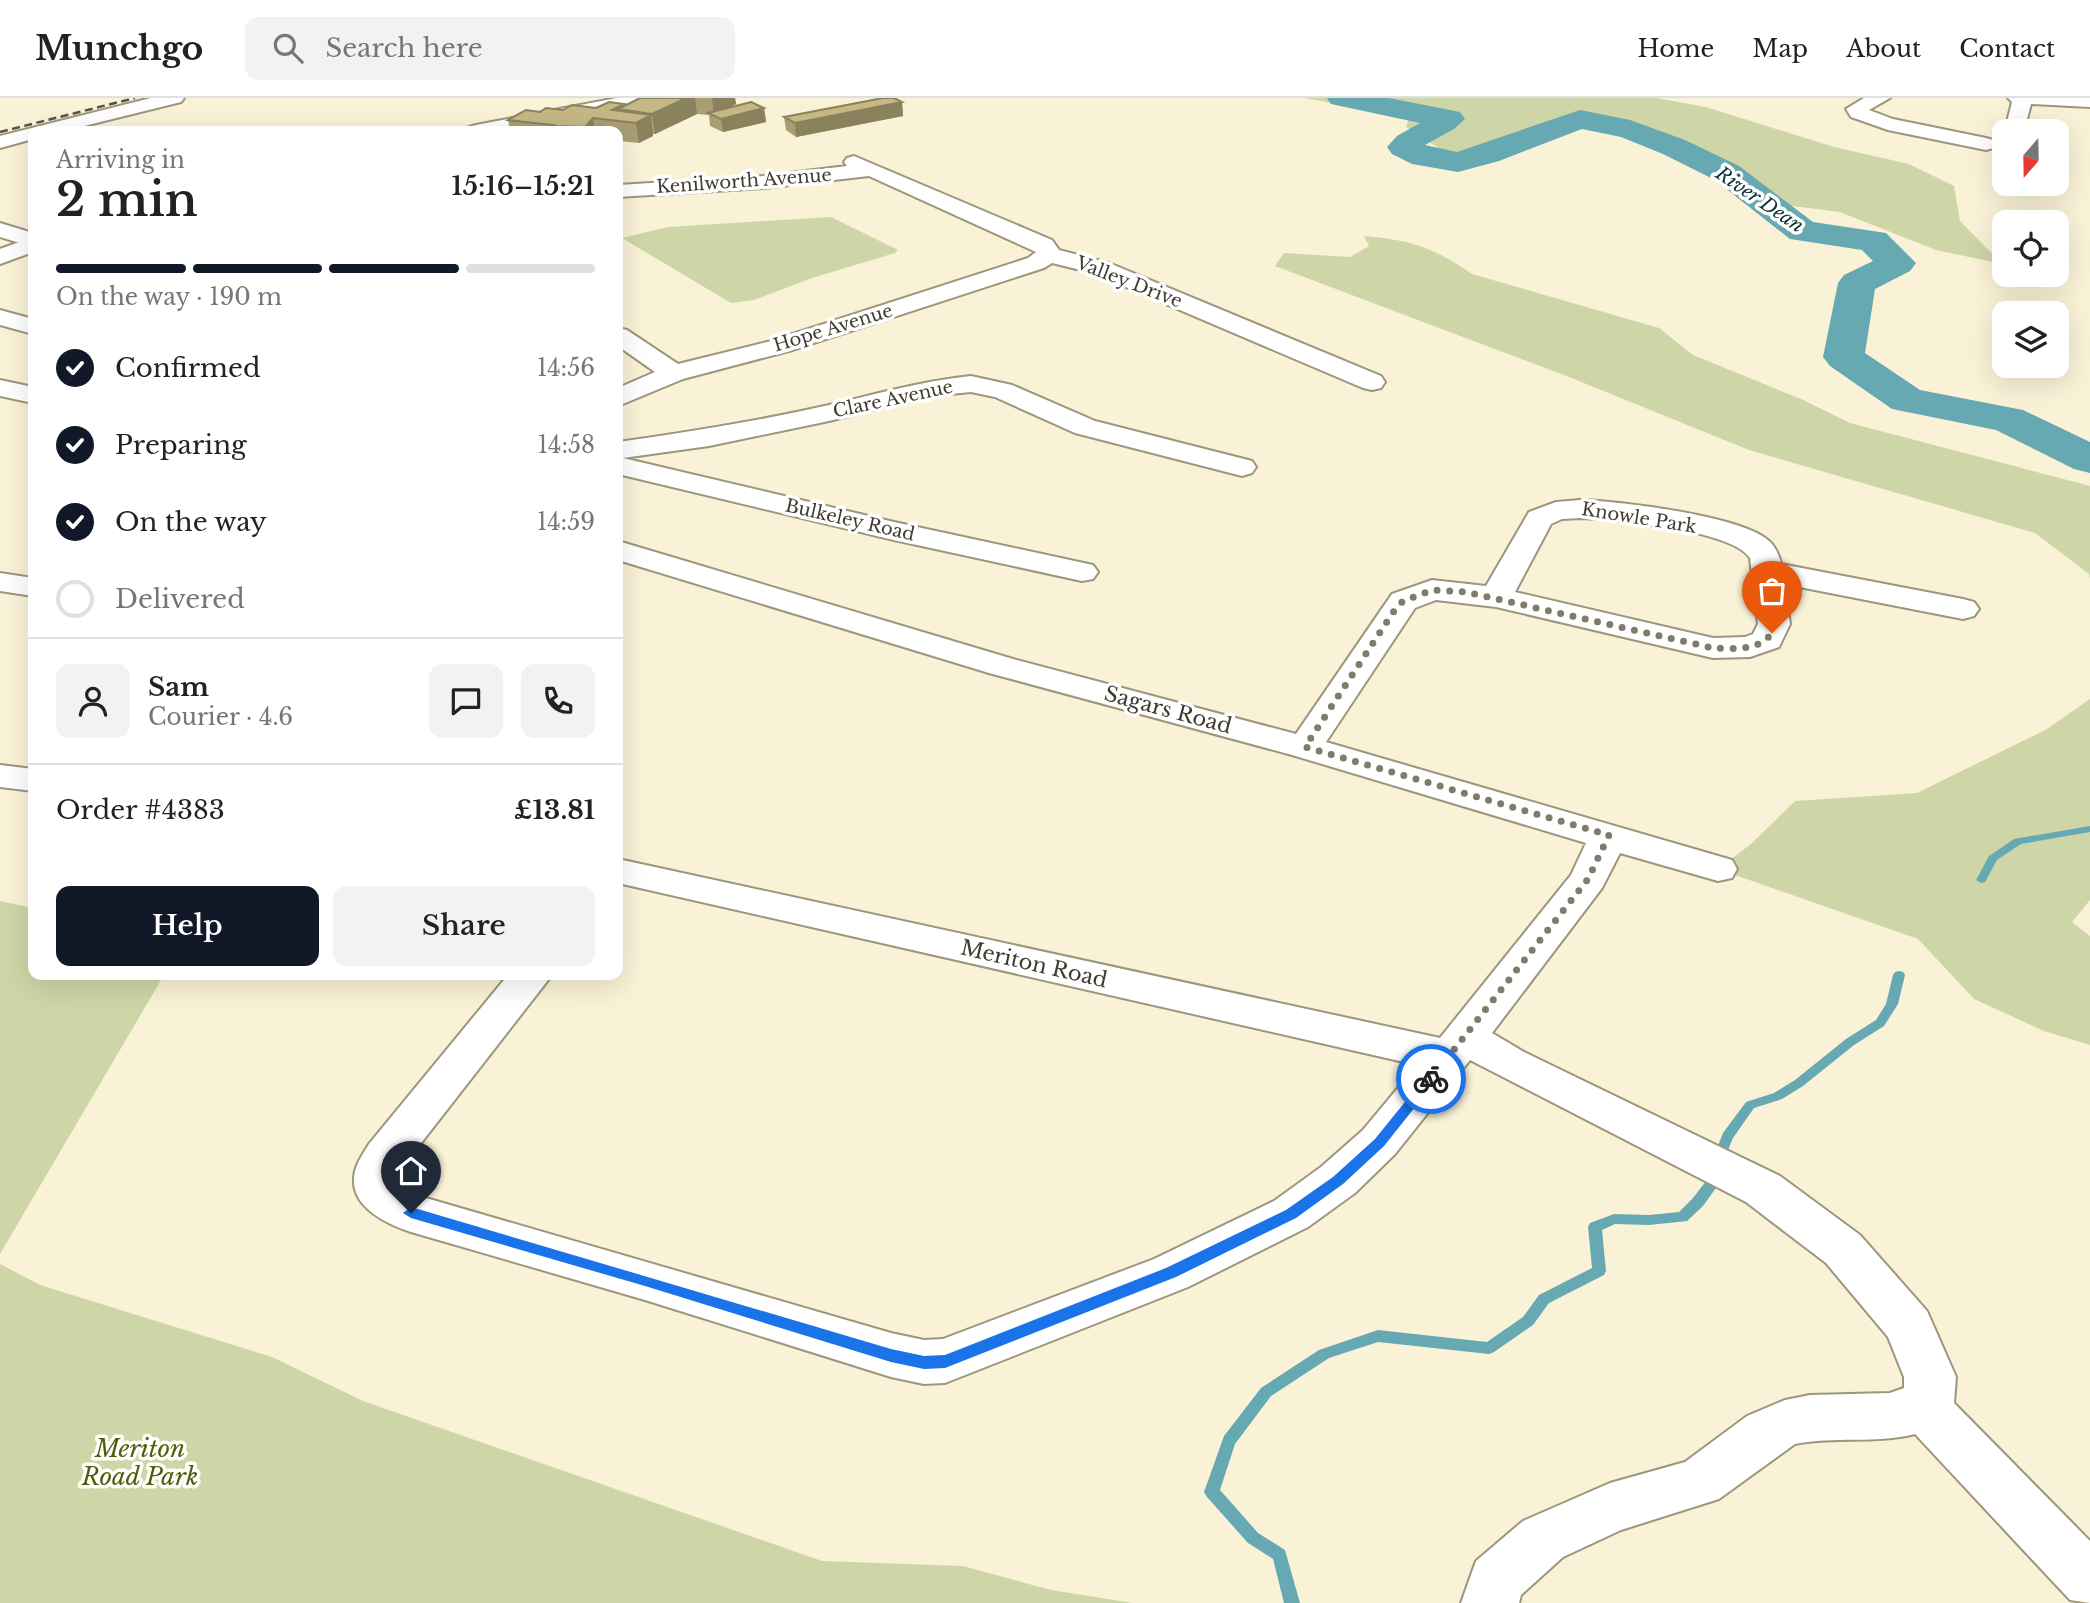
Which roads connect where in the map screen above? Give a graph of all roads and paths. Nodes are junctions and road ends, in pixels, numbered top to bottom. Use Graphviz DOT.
graph roads {
  1 [pos="174,98"];
  2 [pos="647,98"];
  3 [pos="1880,98"];
  4 [pos="2018,98"];
  5 [pos="2023,99"];
  6 [pos="2090,101"];
  7 [pos="127,110"];
  8 [pos="2017,119"];
  9 [pos="159,124"];
  10 [pos="61,126"];
  11 [pos="502,126"];
  12 [pos="28,134"];
  13 [pos="0,142"];
  14 [pos="1987,145"];
  15 [pos="862,166"];
  16 [pos="623,191"];
  17 [pos="0,230"];
  18 [pos="28,240"];
  19 [pos="28,244"];
  20 [pos="1047,255"];
  21 [pos="0,257"];
  22 [pos="0,317"];
  23 [pos="28,325"];
  24 [pos="623,338"];
  25 [pos="674,373"];
  26 [pos="1372,382"];
  27 [pos="0,388"];
  28 [pos="28,394"];
  29 [pos="623,396"];
  30 [pos="623,449"];
  31 [pos="623,465"];
  32 [pos="1242,467"];
  33 [pos="623,552"];
  34 [pos="1768,571"];
  35 [pos="1082,572"];
  36 [pos="0,582"];
  37 [pos="28,586"];
  38 [pos="1496,597"];
  39 [pos="1963,609"];
  40 [pos="1305,747"];
  41 [pos="0,776"];
  42 [pos="28,779"];
  43 [pos="1609,835"];
  44 [pos="1718,869"];
  45 [pos="623,873"];
  46 [pos="527,980"];
  47 [pos="1457,1046"];
  48 [pos="1921,1405"];
  49 [pos="2090,1581"];
  50 [pos="1490,1603"];
  1 -- 7 [label="street"];
  2 -- 11 [label="street"];
  3 -- 14 [label="street"];
  4 -- 5 [label="street"];
  5 -- 6 [label="street"];
  5 -- 8 [label="street"];
  7 -- 9 [label="street"];
  7 -- 10 [label="street"];
  12 -- 13 [label="street"];
  15 -- 16 [label="street, Kenilworth Avenue"];
  15 -- 20 [label="street, Valley Drive"];
  17 -- 18 [label="street"];
  19 -- 21 [label="street"];
  20 -- 25 [label="street, Hope Avenue"];
  20 -- 26 [label="street, Valley Drive"];
  22 -- 23 [label="street"];
  24 -- 25 [label="street"];
  25 -- 29 [label="street, Hope Avenue"];
  27 -- 28 [label="street"];
  30 -- 32 [label="street, Clare Avenue"];
  31 -- 35 [label="street, Bulkeley Road"];
  33 -- 40 [label="street, Sagars Road"];
  34 -- 38 [label="street, Knowle Park"];
  34 -- 38 [label="street, Knowle Park"];
  34 -- 39 [label="street"];
  36 -- 37 [label="street"];
  38 -- 40 [label="street, Knowle Park"];
  40 -- 43 [label="street, Sagars Road"];
  41 -- 42 [label="street"];
  43 -- 44 [label="street, Sagars Road"];
  43 -- 47 [label="street"];
  45 -- 47 [label="street, Meriton Road"];
  46 -- 47 [label="street"];
  47 -- 48 [label="street, Meriton Road"];
  48 -- 49 [label="street"];
  48 -- 50 [label="street"];
}
